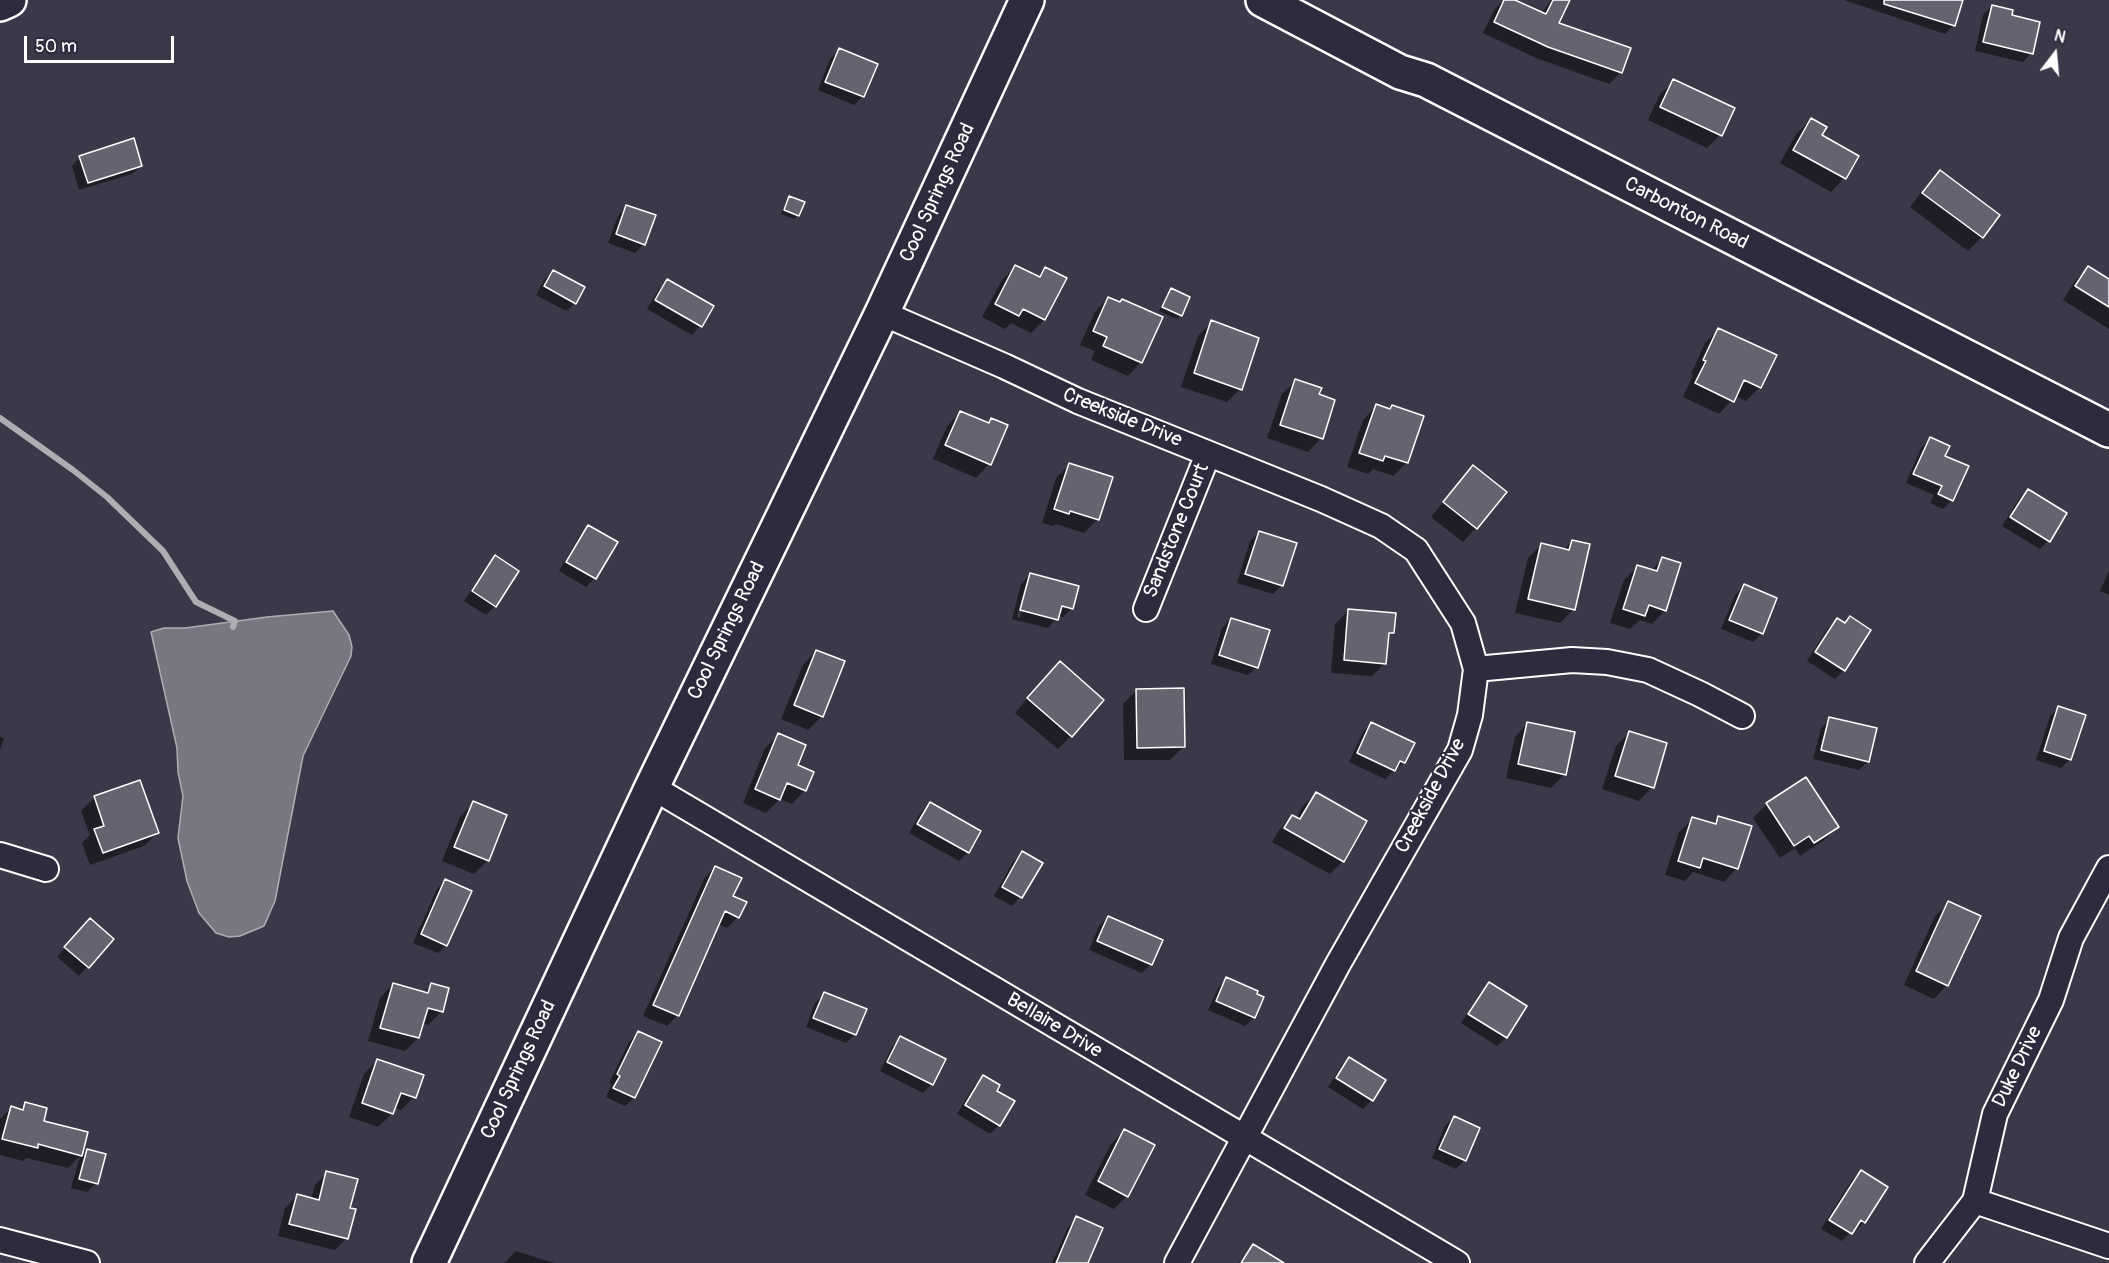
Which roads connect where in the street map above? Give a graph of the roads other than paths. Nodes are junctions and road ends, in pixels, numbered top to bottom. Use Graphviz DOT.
graph roads {
  1 [pos="9,0"];
  2 [pos="1027,0"];
  3 [pos="1263,0"];
  4 [pos="0,4"];
  5 [pos="882,313"];
  6 [pos="2109,430"];
  7 [pos="1209,454"];
  8 [pos="1146,609"];
  9 [pos="1476,669"];
  10 [pos="1742,716"];
  11 [pos="651,787"];
  12 [pos="0,855"];
  13 [pos="2109,868"];
  14 [pos="46,869"];
  15 [pos="1244,1139"];
  16 [pos="1975,1201"];
  17 [pos="0,1240"];
  18 [pos="2109,1246"];
  19 [pos="87,1263"];
  20 [pos="429,1263"];
  21 [pos="1177,1263"];
  22 [pos="1457,1263"];
  23 [pos="1927,1263"];
  1 -- 4 [label="street"];
  2 -- 5 [label="street, Cool Springs Road"];
  3 -- 6 [label="street, Carbonton Road"];
  5 -- 7 [label="street, Creekside Drive"];
  5 -- 11 [label="street, Cool Springs Road"];
  7 -- 8 [label="street, Sandstone Court"];
  7 -- 9 [label="street, Creekside Drive"];
  9 -- 10 [label="street"];
  9 -- 15 [label="street, Creekside Drive"];
  11 -- 15 [label="street, Bellaire Drive"];
  11 -- 20 [label="street, Cool Springs Road"];
  12 -- 14 [label="street"];
  13 -- 16 [label="street, Duke Drive"];
  15 -- 21 [label="street, Creekside Drive"];
  15 -- 22 [label="street, Bellaire Drive"];
  16 -- 18 [label="street"];
  16 -- 23 [label="street, Duke Drive"];
  17 -- 19 [label="street"];
}
